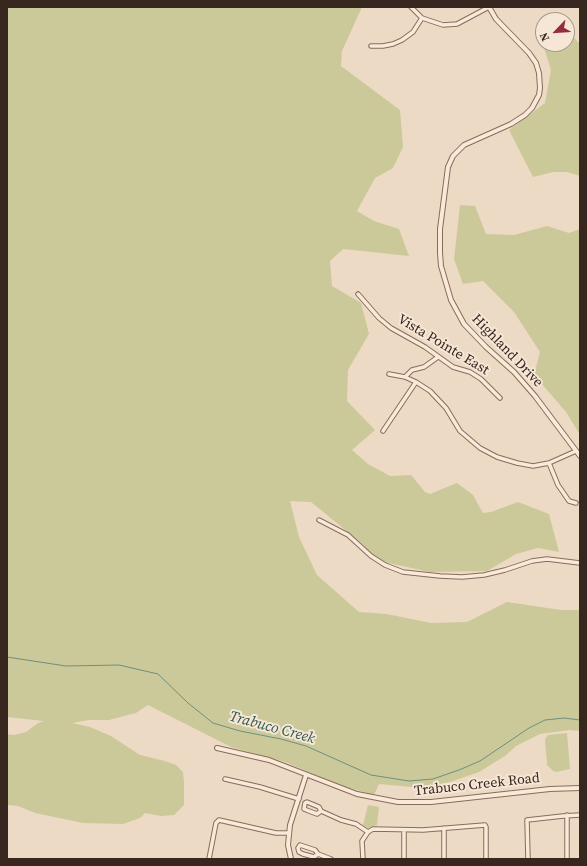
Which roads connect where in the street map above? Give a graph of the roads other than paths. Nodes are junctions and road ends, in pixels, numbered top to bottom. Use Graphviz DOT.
graph roads {
  1 [pos="411,7"];
  2 [pos="489,7"];
  3 [pos="422,18"];
  4 [pos="371,46"];
  5 [pos="358,294"];
  6 [pos="438,357"];
  7 [pos="389,374"];
  8 [pos="405,377"];
  9 [pos="416,382"];
  10 [pos="500,398"];
  11 [pos="384,431"];
  12 [pos="576,451"];
  13 [pos="580,456"];
  14 [pos="549,463"];
  15 [pos="576,503"];
  16 [pos="319,520"];
  17 [pos="580,563"];
  18 [pos="217,748"];
  19 [pos="306,775"];
  20 [pos="225,779"];
  21 [pos="580,788"];
  22 [pos="298,799"];
  23 [pos="321,811"];
  24 [pos="567,815"];
  25 [pos="580,815"];
  26 [pos="444,828"];
  27 [pos="404,830"];
  28 [pos="368,832"];
  29 [pos="289,833"];
  30 [pos="318,854"];
  31 [pos="209,859"];
  32 [pos="291,859"];
  33 [pos="331,859"];
  34 [pos="363,859"];
  35 [pos="404,859"];
  36 [pos="444,859"];
  37 [pos="486,859"];
  38 [pos="528,859"];
  39 [pos="567,859"];
  1 -- 3 [label="street"];
  2 -- 3 [label="street"];
  2 -- 12 [label="street, Highland Drive"];
  3 -- 4 [label="street"];
  5 -- 6 [label="street, Vista Pointe East"];
  6 -- 8 [label="street"];
  6 -- 10 [label="street, Vista Pointe East"];
  7 -- 8 [label="street"];
  8 -- 9 [label="street"];
  9 -- 11 [label="street"];
  9 -- 14 [label="street"];
  12 -- 13 [label="street, Highland Drive"];
  12 -- 14 [label="street"];
  14 -- 15 [label="street"];
  16 -- 17 [label="street"];
  18 -- 19 [label="street, Trabuco Creek Road"];
  19 -- 21 [label="street, Trabuco Creek Road"];
  19 -- 22 [label="street"];
  20 -- 22 [label="street"];
  22 -- 29 [label="street"];
  23 -- 28 [label="street"];
  24 -- 25 [label="street"];
  24 -- 38 [label="street"];
  24 -- 39 [label="street"];
  26 -- 27 [label="street"];
  26 -- 36 [label="street"];
  26 -- 37 [label="street"];
  27 -- 28 [label="street"];
  27 -- 35 [label="street"];
  28 -- 34 [label="street"];
  29 -- 31 [label="street"];
  29 -- 32 [label="street"];
  30 -- 30 [label="street"];
  30 -- 33 [label="street"];
}
